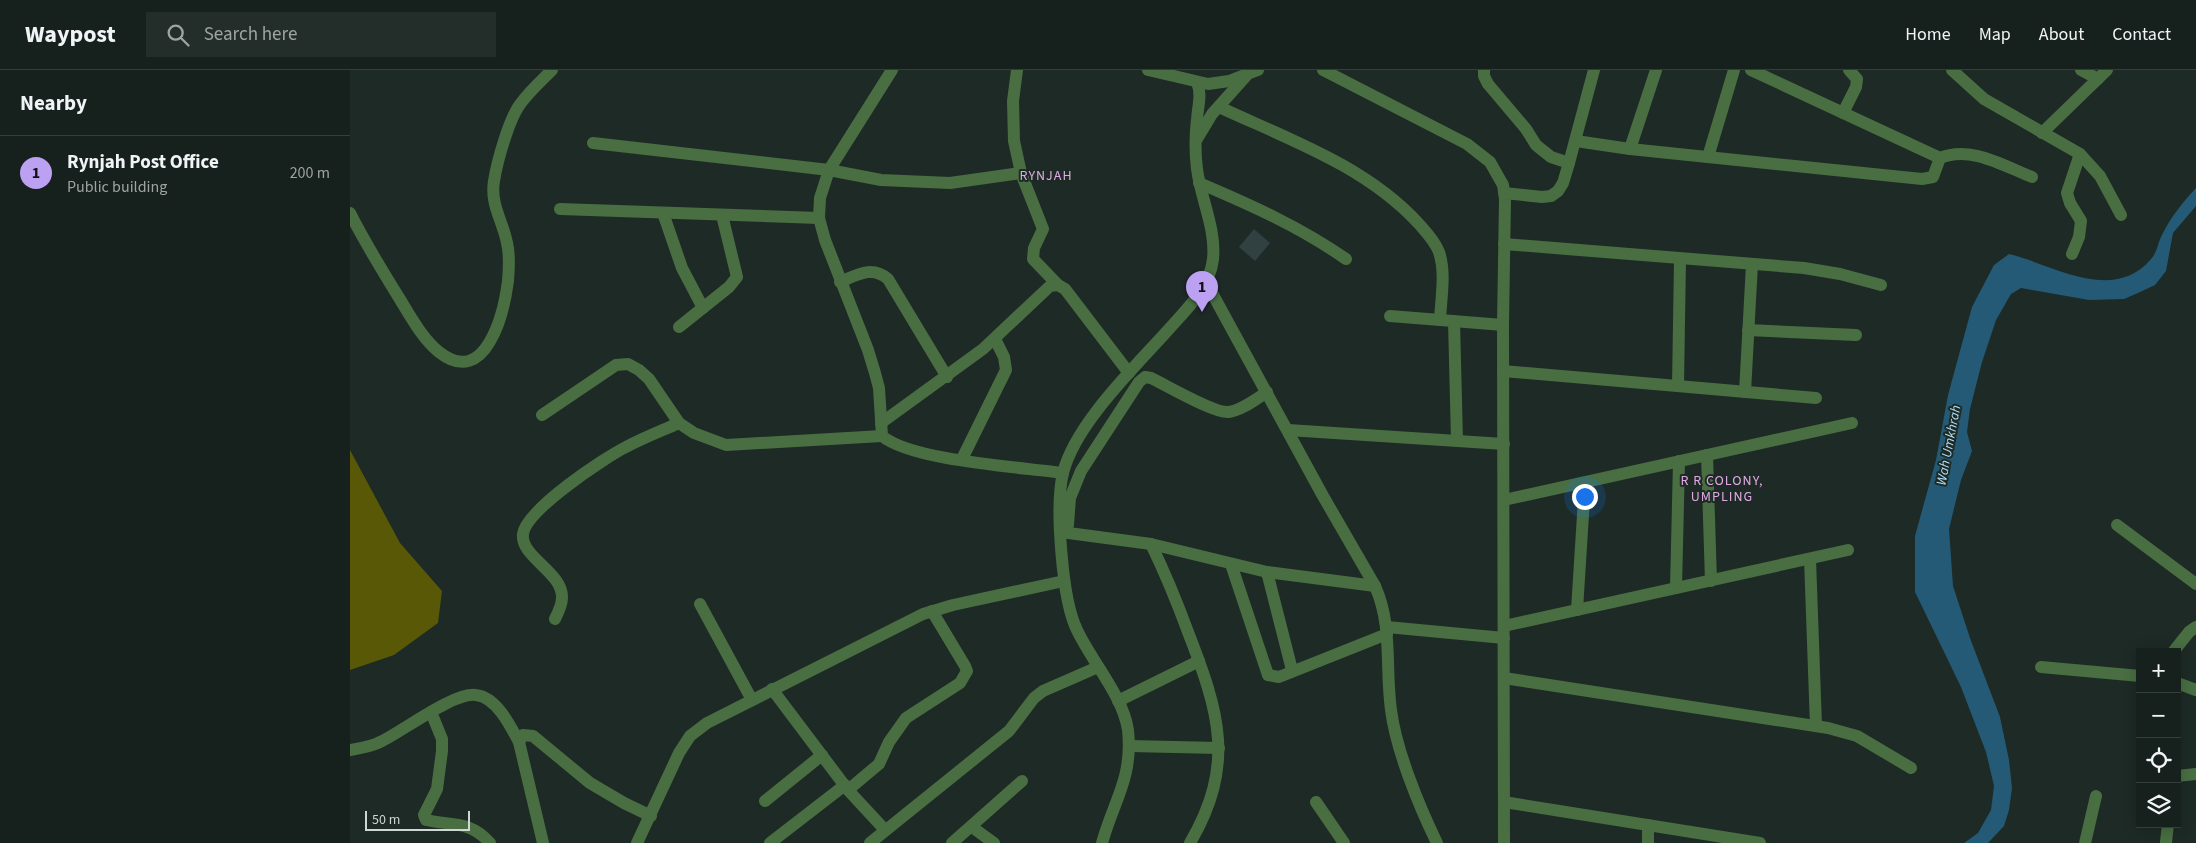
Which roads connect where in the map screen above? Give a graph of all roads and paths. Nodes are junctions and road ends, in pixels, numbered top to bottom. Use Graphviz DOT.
graph roads {
  1 [pos="552,70"];
  2 [pos="892,70"];
  3 [pos="1017,70"];
  4 [pos="1148,70"];
  5 [pos="1323,70"];
  6 [pos="1484,70"];
  7 [pos="1594,70"];
  8 [pos="1656,70"];
  9 [pos="1734,70"];
  10 [pos="1751,70"];
  11 [pos="1849,70"];
  12 [pos="1952,70"];
  13 [pos="2080,70"];
  14 [pos="1253,72"];
  15 [pos="2102,74"];
  16 [pos="1197,82"];
  17 [pos="1219,107"];
  18 [pos="1843,113"];
  19 [pos="2042,133"];
  20 [pos="1196,141"];
  21 [pos="1576,141"];
  22 [pos="593,143"];
  23 [pos="1630,149"];
  24 [pos="2080,154"];
  25 [pos="1708,157"];
  26 [pos="1940,158"];
  27 [pos="1569,163"];
  28 [pos="829,170"];
  29 [pos="1021,173"];
  30 [pos="2032,177"];
  31 [pos="1200,183"];
  32 [pos="1504,193"];
  33 [pos="560,210"];
  34 [pos="350,212"];
  35 [pos="663,213"];
  36 [pos="722,215"];
  37 [pos="2121,215"];
  38 [pos="819,218"];
  39 [pos="1504,244"];
  40 [pos="2072,254"];
  41 [pos="1680,258"];
  42 [pos="1346,259"];
  43 [pos="1752,264"];
  44 [pos="840,282"];
  45 [pos="1206,282"];
  46 [pos="1058,285"];
  47 [pos="1881,285"];
  48 [pos="703,308"];
  49 [pos="1390,316"];
  50 [pos="1440,320"];
  51 [pos="1454,321"];
  52 [pos="1503,325"];
  53 [pos="679,327"];
  54 [pos="1748,330"];
  55 [pos="1856,335"];
  56 [pos="995,339"];
  57 [pos="1503,371"];
  58 [pos="1129,373"];
  59 [pos="947,377"];
  60 [pos="1678,386"];
  61 [pos="1267,392"];
  62 [pos="1745,392"];
  63 [pos="1816,398"];
  64 [pos="542,415"];
  65 [pos="679,423"];
  66 [pos="882,423"];
  67 [pos="1852,423"];
  68 [pos="1288,430"];
  69 [pos="882,436"];
  70 [pos="1457,441"];
  71 [pos="1504,444"];
  72 [pos="1706,455"];
  73 [pos="962,460"];
  74 [pos="1679,462"];
  75 [pos="1063,473"];
  76 [pos="1584,482"];
  77 [pos="1504,500"];
  78 [pos="2117,525"];
  79 [pos="1065,532"];
  80 [pos="1151,544"];
  81 [pos="1848,550"];
  82 [pos="1810,559"];
  83 [pos="1231,564"];
  84 [pos="1267,572"];
  85 [pos="1064,581"];
  86 [pos="1711,581"];
  87 [pos="2196,584"];
  88 [pos="1375,586"];
  89 [pos="1676,588"];
  90 [pos="700,604"];
  91 [pos="1577,610"];
  92 [pos="932,611"];
  93 [pos="555,619"];
  94 [pos="2196,627"];
  95 [pos="1387,630"];
  96 [pos="1504,632"];
  97 [pos="2176,648"];
  98 [pos="1199,661"];
  99 [pos="2041,667"];
  100 [pos="1098,668"];
  101 [pos="1292,670"];
  102 [pos="2136,676"];
  103 [pos="1504,678"];
  104 [pos="2181,684"];
  105 [pos="772,689"];
  106 [pos="2196,690"];
  107 [pos="752,700"];
  108 [pos="1118,701"];
  109 [pos="431,712"];
  110 [pos="1816,726"];
  111 [pos="519,742"];
  112 [pos="1129,746"];
  113 [pos="1219,748"];
  114 [pos="350,750"];
  115 [pos="822,755"];
  116 [pos="1911,768"];
  117 [pos="2196,774"];
  118 [pos="2181,776"];
  119 [pos="1022,781"];
  120 [pos="847,788"];
  121 [pos="2096,796"];
  122 [pos="765,801"];
  123 [pos="1316,802"];
  124 [pos="1504,802"];
  125 [pos="651,816"];
  126 [pos="1648,825"];
  127 [pos="972,827"];
  128 [pos="2168,828"];
  129 [pos="885,830"];
  130 [pos="2166,842"];
  131 [pos="490,843"];
  132 [pos="544,843"];
  133 [pos="637,843"];
  134 [pos="770,843"];
  135 [pos="870,843"];
  136 [pos="952,843"];
  137 [pos="994,843"];
  138 [pos="1102,843"];
  139 [pos="1190,843"];
  140 [pos="1344,843"];
  141 [pos="1437,843"];
  142 [pos="1504,843"];
  143 [pos="1648,843"];
  144 [pos="1760,843"];
  145 [pos="2085,843"];
  1 -- 34 [label="street"];
  2 -- 28 [label="street"];
  3 -- 29 [label="street"];
  4 -- 16 [label="street"];
  5 -- 32 [label="street"];
  6 -- 27 [label="street"];
  7 -- 21 [label="street"];
  8 -- 23 [label="street"];
  9 -- 25 [label="street"];
  10 -- 18 [label="street"];
  11 -- 18 [label="street"];
  12 -- 19 [label="street"];
  13 -- 15 [label="street"];
  14 -- 16 [label="street"];
  14 -- 17 [label="street"];
  15 -- 19 [label="street"];
  16 -- 20 [label="street"];
  17 -- 20 [label="street"];
  17 -- 50 [label="street"];
  18 -- 26 [label="street"];
  19 -- 24 [label="street"];
  20 -- 31 [label="street"];
  21 -- 23 [label="street"];
  21 -- 27 [label="street"];
  22 -- 28 [label="street"];
  23 -- 25 [label="street"];
  24 -- 37 [label="street"];
  24 -- 40 [label="street"];
  25 -- 26 [label="street"];
  26 -- 30 [label="street"];
  27 -- 32 [label="street"];
  28 -- 29 [label="street"];
  28 -- 38 [label="street"];
  29 -- 46 [label="street"];
  31 -- 42 [label="street"];
  31 -- 45 [label="street"];
  32 -- 39 [label="street"];
  33 -- 35 [label="street"];
  35 -- 36 [label="street"];
  35 -- 48 [label="street"];
  36 -- 38 [label="street"];
  36 -- 48 [label="street"];
  38 -- 44 [label="street"];
  39 -- 41 [label="street"];
  39 -- 52 [label="street"];
  41 -- 43 [label="street"];
  41 -- 60 [label="street"];
  43 -- 47 [label="street"];
  43 -- 54 [label="street"];
  44 -- 59 [label="street"];
  44 -- 66 [label="street"];
  45 -- 58 [label="street"];
  45 -- 61 [label="street"];
  46 -- 56 [label="street"];
  46 -- 58 [label="street"];
  48 -- 53 [label="street"];
  49 -- 50 [label="street"];
  50 -- 51 [label="street"];
  51 -- 52 [label="street"];
  51 -- 70 [label="street"];
  52 -- 57 [label="street"];
  54 -- 55 [label="street"];
  54 -- 62 [label="street"];
  56 -- 59 [label="street"];
  56 -- 73 [label="street"];
  57 -- 60 [label="street"];
  57 -- 71 [label="street"];
  58 -- 75 [label="street"];
  59 -- 66 [label="street"];
  60 -- 62 [label="street"];
  61 -- 68 [label="street"];
  61 -- 79 [label="street"];
  62 -- 63 [label="street"];
  64 -- 65 [label="street"];
  65 -- 69 [label="street"];
  65 -- 93 [label="street"];
  66 -- 69 [label="street"];
  67 -- 72 [label="street"];
  68 -- 70 [label="street"];
  68 -- 88 [label="street"];
  69 -- 73 [label="street"];
  70 -- 71 [label="street"];
  71 -- 77 [label="street"];
  72 -- 74 [label="street"];
  72 -- 86 [label="street"];
  73 -- 75 [label="street"];
  74 -- 76 [label="street"];
  74 -- 89 [label="street"];
  75 -- 79 [label="street"];
  76 -- 77 [label="street"];
  76 -- 91 [label="street"];
  77 -- 96 [label="street"];
  78 -- 87 [label="street"];
  79 -- 80 [label="street"];
  79 -- 85 [label="street"];
  80 -- 83 [label="street"];
  80 -- 98 [label="street"];
  81 -- 82 [label="street"];
  82 -- 86 [label="street"];
  82 -- 110 [label="street"];
  83 -- 84 [label="street"];
  83 -- 101 [label="street"];
  84 -- 88 [label="street"];
  84 -- 101 [label="street"];
  85 -- 92 [label="street"];
  85 -- 100 [label="street"];
  86 -- 89 [label="street"];
  88 -- 95 [label="street"];
  89 -- 91 [label="street"];
  90 -- 107 [label="street"];
  91 -- 96 [label="street"];
  92 -- 105 [label="street"];
  92 -- 120 [label="street"];
  94 -- 97 [label="street"];
  95 -- 96 [label="street"];
  95 -- 101 [label="street"];
  95 -- 141 [label="street"];
  96 -- 103 [label="street"];
  98 -- 108 [label="street"];
  98 -- 113 [label="street"];
  99 -- 102 [label="street"];
  100 -- 108 [label="street"];
  100 -- 129 [label="street"];
  103 -- 110 [label="street"];
  103 -- 124 [label="street"];
  104 -- 106 [label="street"];
  105 -- 107 [label="street"];
  105 -- 115 [label="street"];
  107 -- 125 [label="street"];
  108 -- 112 [label="street"];
  109 -- 111 [label="street"];
  109 -- 114 [label="street"];
  109 -- 131 [label="street"];
  110 -- 116 [label="street"];
  111 -- 125 [label="street"];
  111 -- 132 [label="street"];
  112 -- 113 [label="street"];
  112 -- 138 [label="street"];
  113 -- 139 [label="street"];
  115 -- 120 [label="street"];
  115 -- 122 [label="street"];
  117 -- 118 [label="street"];
  119 -- 127 [label="street"];
  120 -- 129 [label="street"];
  120 -- 134 [label="street"];
  121 -- 145 [label="street"];
  123 -- 140 [label="street"];
  124 -- 126 [label="street"];
  124 -- 142 [label="street"];
  125 -- 133 [label="street"];
  126 -- 143 [label="street"];
  126 -- 144 [label="street"];
  127 -- 136 [label="street"];
  127 -- 137 [label="street"];
  128 -- 130 [label="street"];
  129 -- 135 [label="street"];
}
